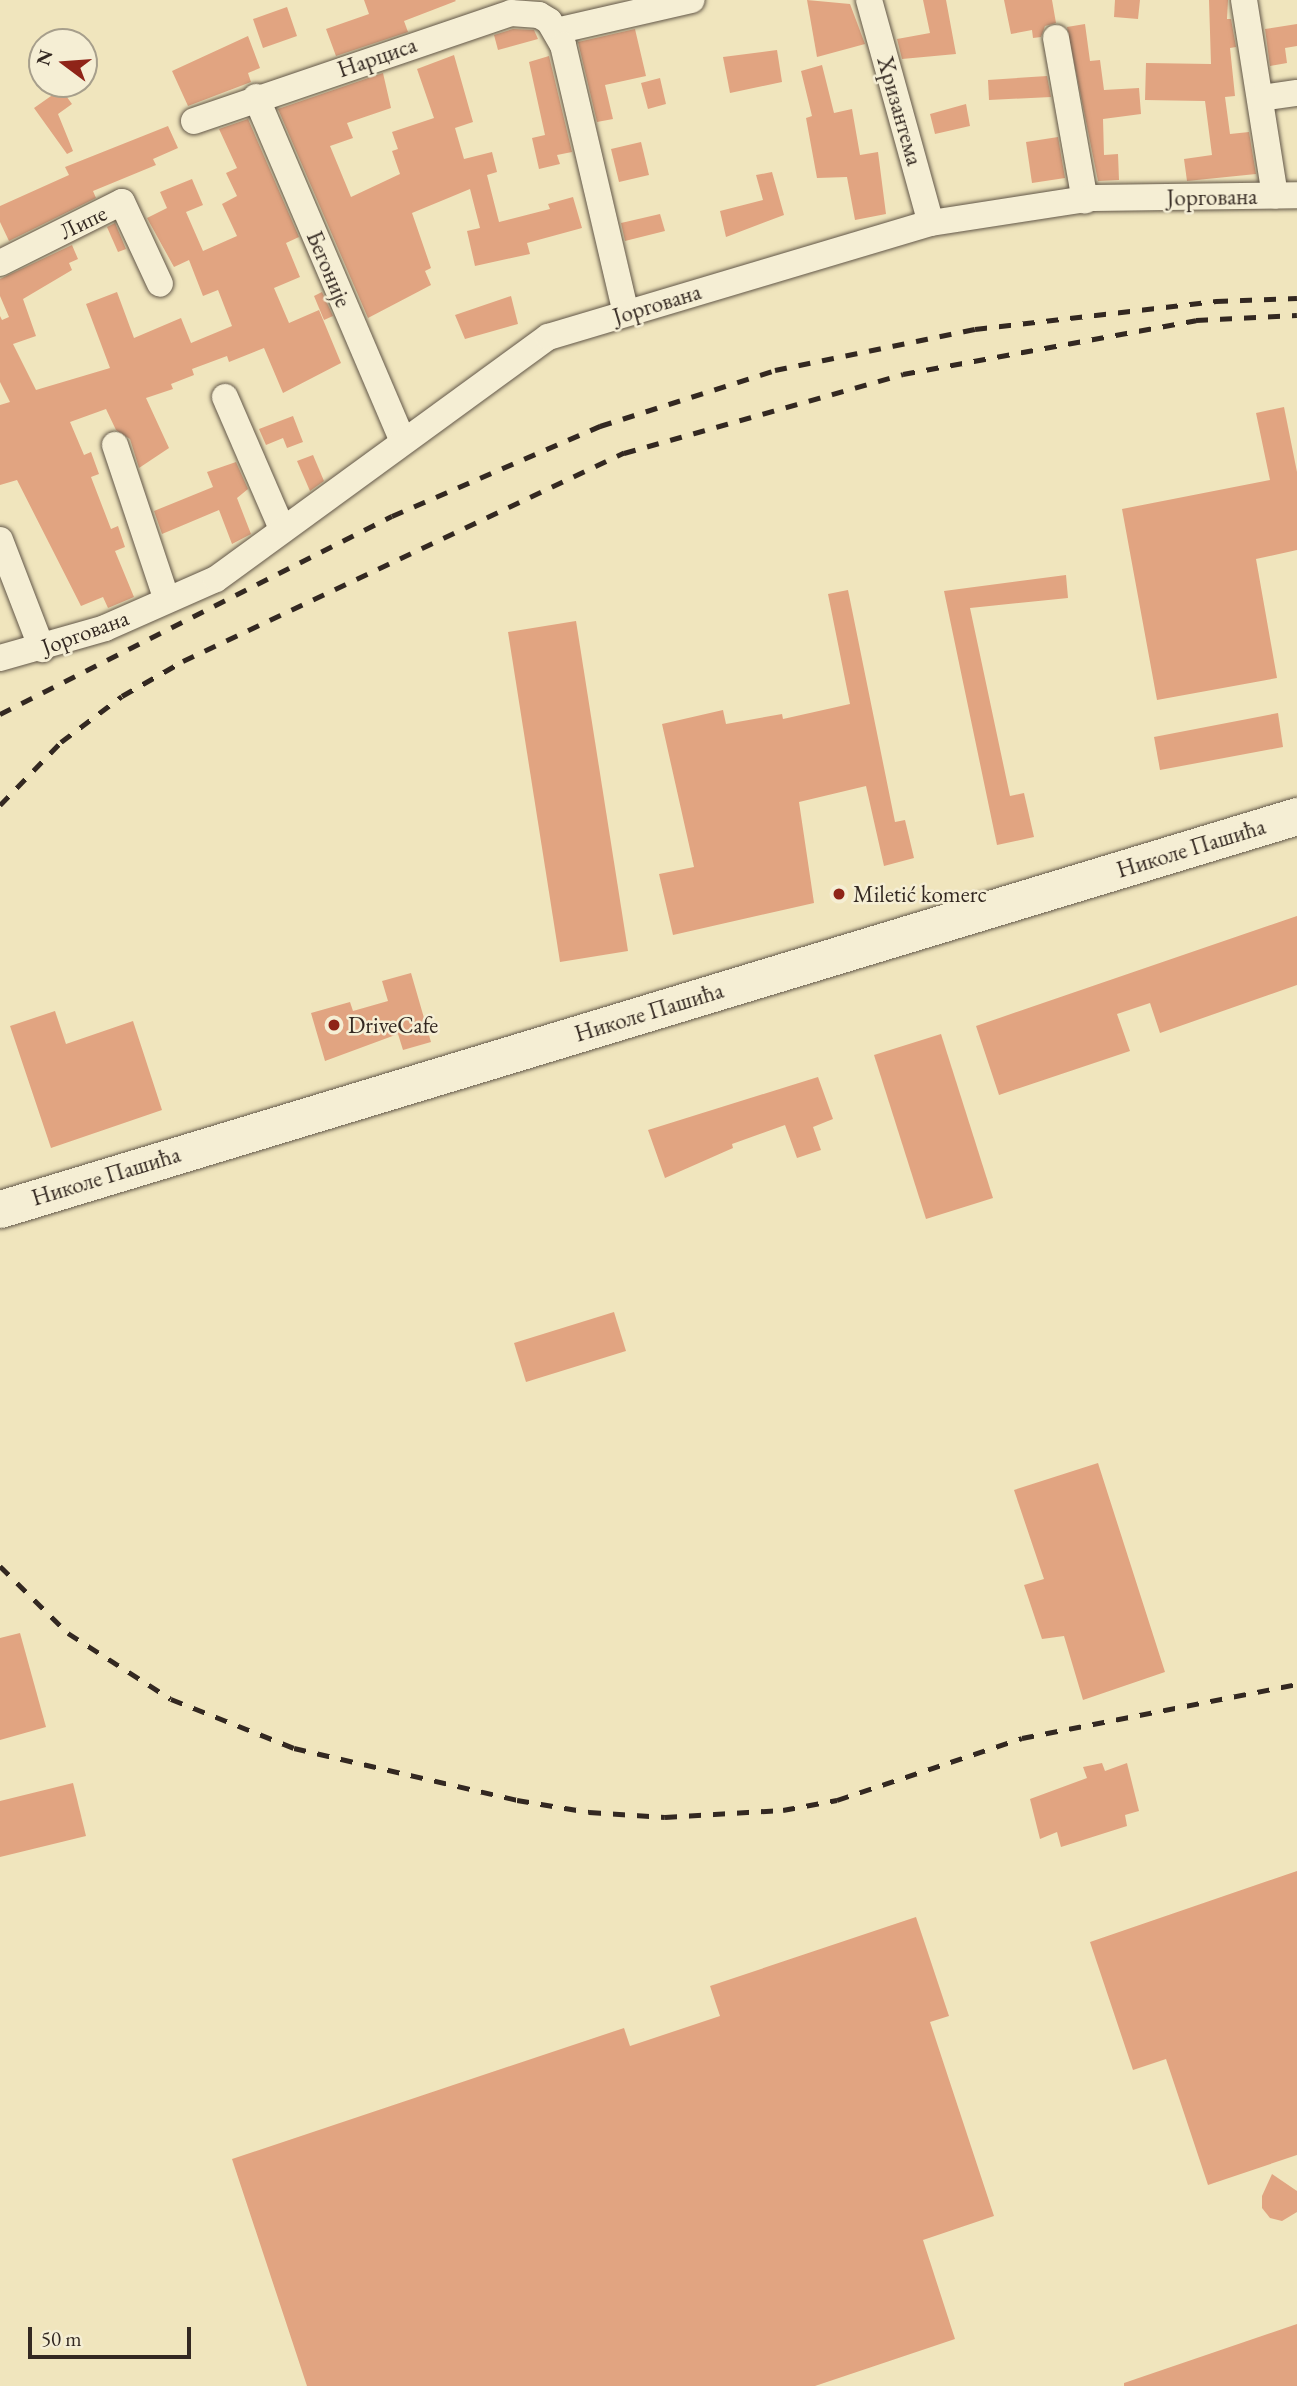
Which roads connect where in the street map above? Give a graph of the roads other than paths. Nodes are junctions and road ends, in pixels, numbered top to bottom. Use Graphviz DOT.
graph roads {
  1 [pos="691,0"];
  2 [pos="869,0"];
  3 [pos="1244,0"];
  4 [pos="556,31"];
  5 [pos="1056,38"];
  6 [pos="1297,93"];
  7 [pos="256,97"];
  8 [pos="1261,98"];
  9 [pos="194,121"];
  10 [pos="1286,195"];
  11 [pos="1085,200"];
  12 [pos="931,223"];
  13 [pos="0,263"];
  14 [pos="160,284"];
  15 [pos="625,313"];
  16 [pos="225,397"];
  17 [pos="402,441"];
  18 [pos="115,445"];
  19 [pos="282,529"];
  20 [pos="0,540"];
  21 [pos="167,600"];
  22 [pos="42,649"];
  23 [pos="0,658"];
  24 [pos="1297,816"];
  25 [pos="0,1209"];
  1 -- 4 [label="street"];
  2 -- 12 [label="street, Хризантема"];
  3 -- 8 [label="street"];
  4 -- 7 [label="street, Нарциса"];
  4 -- 15 [label="street"];
  5 -- 11 [label="street"];
  6 -- 8 [label="street"];
  7 -- 9 [label="street, Нарциса"];
  7 -- 17 [label="street, Бегоније"];
  8 -- 10 [label="street"];
  10 -- 11 [label="street, Јоргована"];
  11 -- 12 [label="street, Јоргована"];
  12 -- 15 [label="street, Јоргована"];
  13 -- 14 [label="street, Липе"];
  15 -- 17 [label="street, Јоргована"];
  16 -- 19 [label="street"];
  17 -- 19 [label="street, Јоргована"];
  18 -- 21 [label="street"];
  19 -- 21 [label="street, Јоргована"];
  20 -- 22 [label="street"];
  21 -- 22 [label="street, Јоргована"];
  22 -- 23 [label="street, Јоргована"];
  24 -- 25 [label="main road, Николе Пашића"];
}
